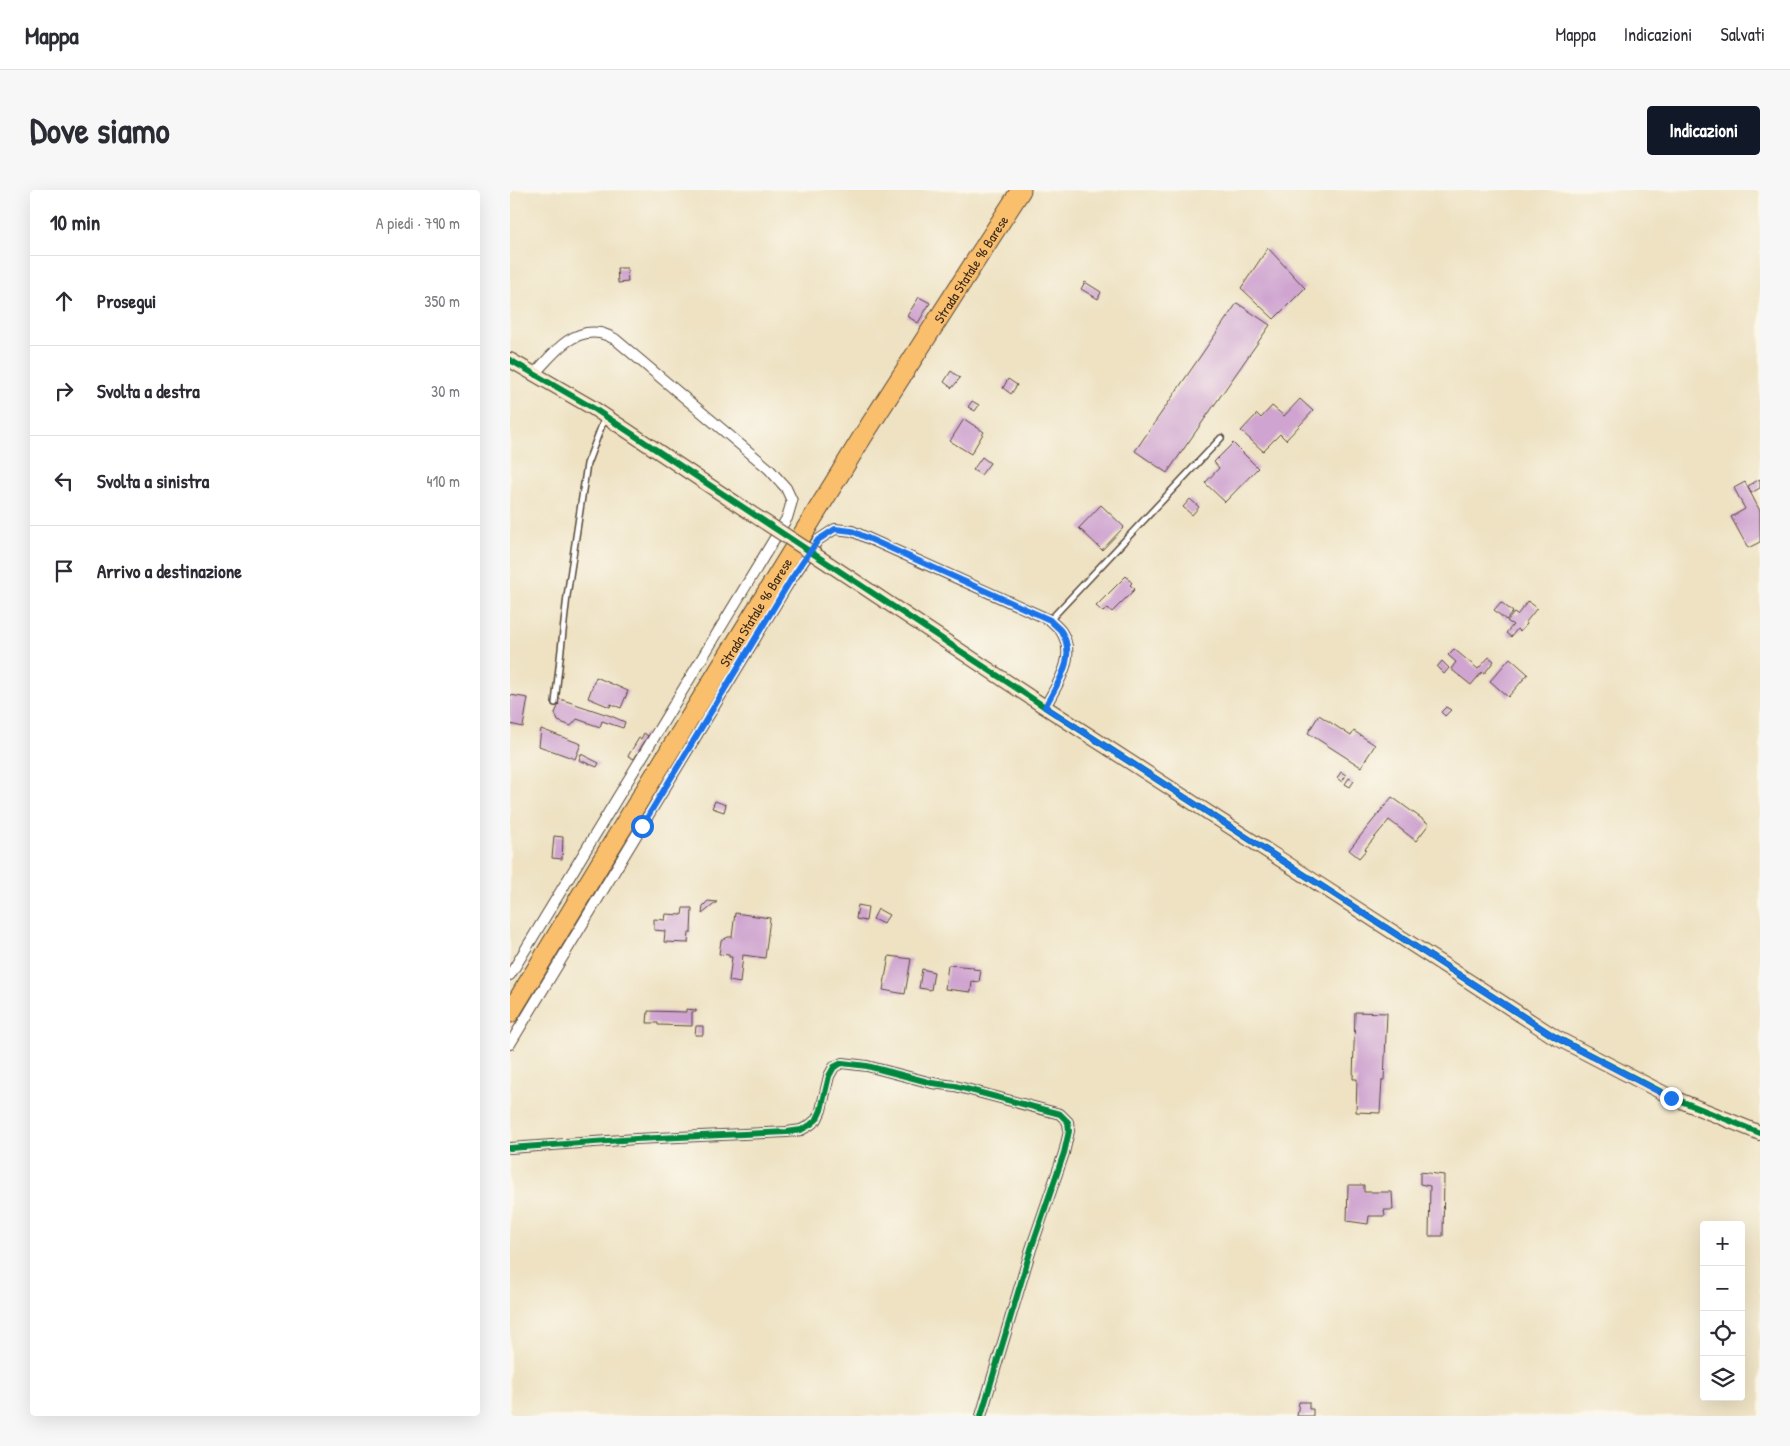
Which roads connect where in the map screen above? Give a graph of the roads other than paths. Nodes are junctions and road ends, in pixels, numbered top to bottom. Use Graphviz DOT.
graph roads {
  1 [pos="1021,190"];
  2 [pos="510,360"];
  3 [pos="535,373"];
  4 [pos="605,416"];
  5 [pos="1221,438"];
  6 [pos="1050,620"];
  7 [pos="555,703"];
  8 [pos="1045,707"];
  9 [pos="510,975"];
  10 [pos="510,1013"];
  11 [pos="510,1044"];
  12 [pos="1760,1133"];
  13 [pos="510,1148"];
  14 [pos="981,1416"];
  1 -- 10 [label="highway, Strada Statale 96 Barese"];
  2 -- 3 [label="street"];
  3 -- 4 [label="street"];
  3 -- 9 [label="street"];
  4 -- 7 [label="lane"];
  4 -- 8 [label="street, bridge"];
  5 -- 6 [label="lane"];
  6 -- 8 [label="street"];
  6 -- 11 [label="street"];
  8 -- 12 [label="street"];
  13 -- 14 [label="street"];
}
